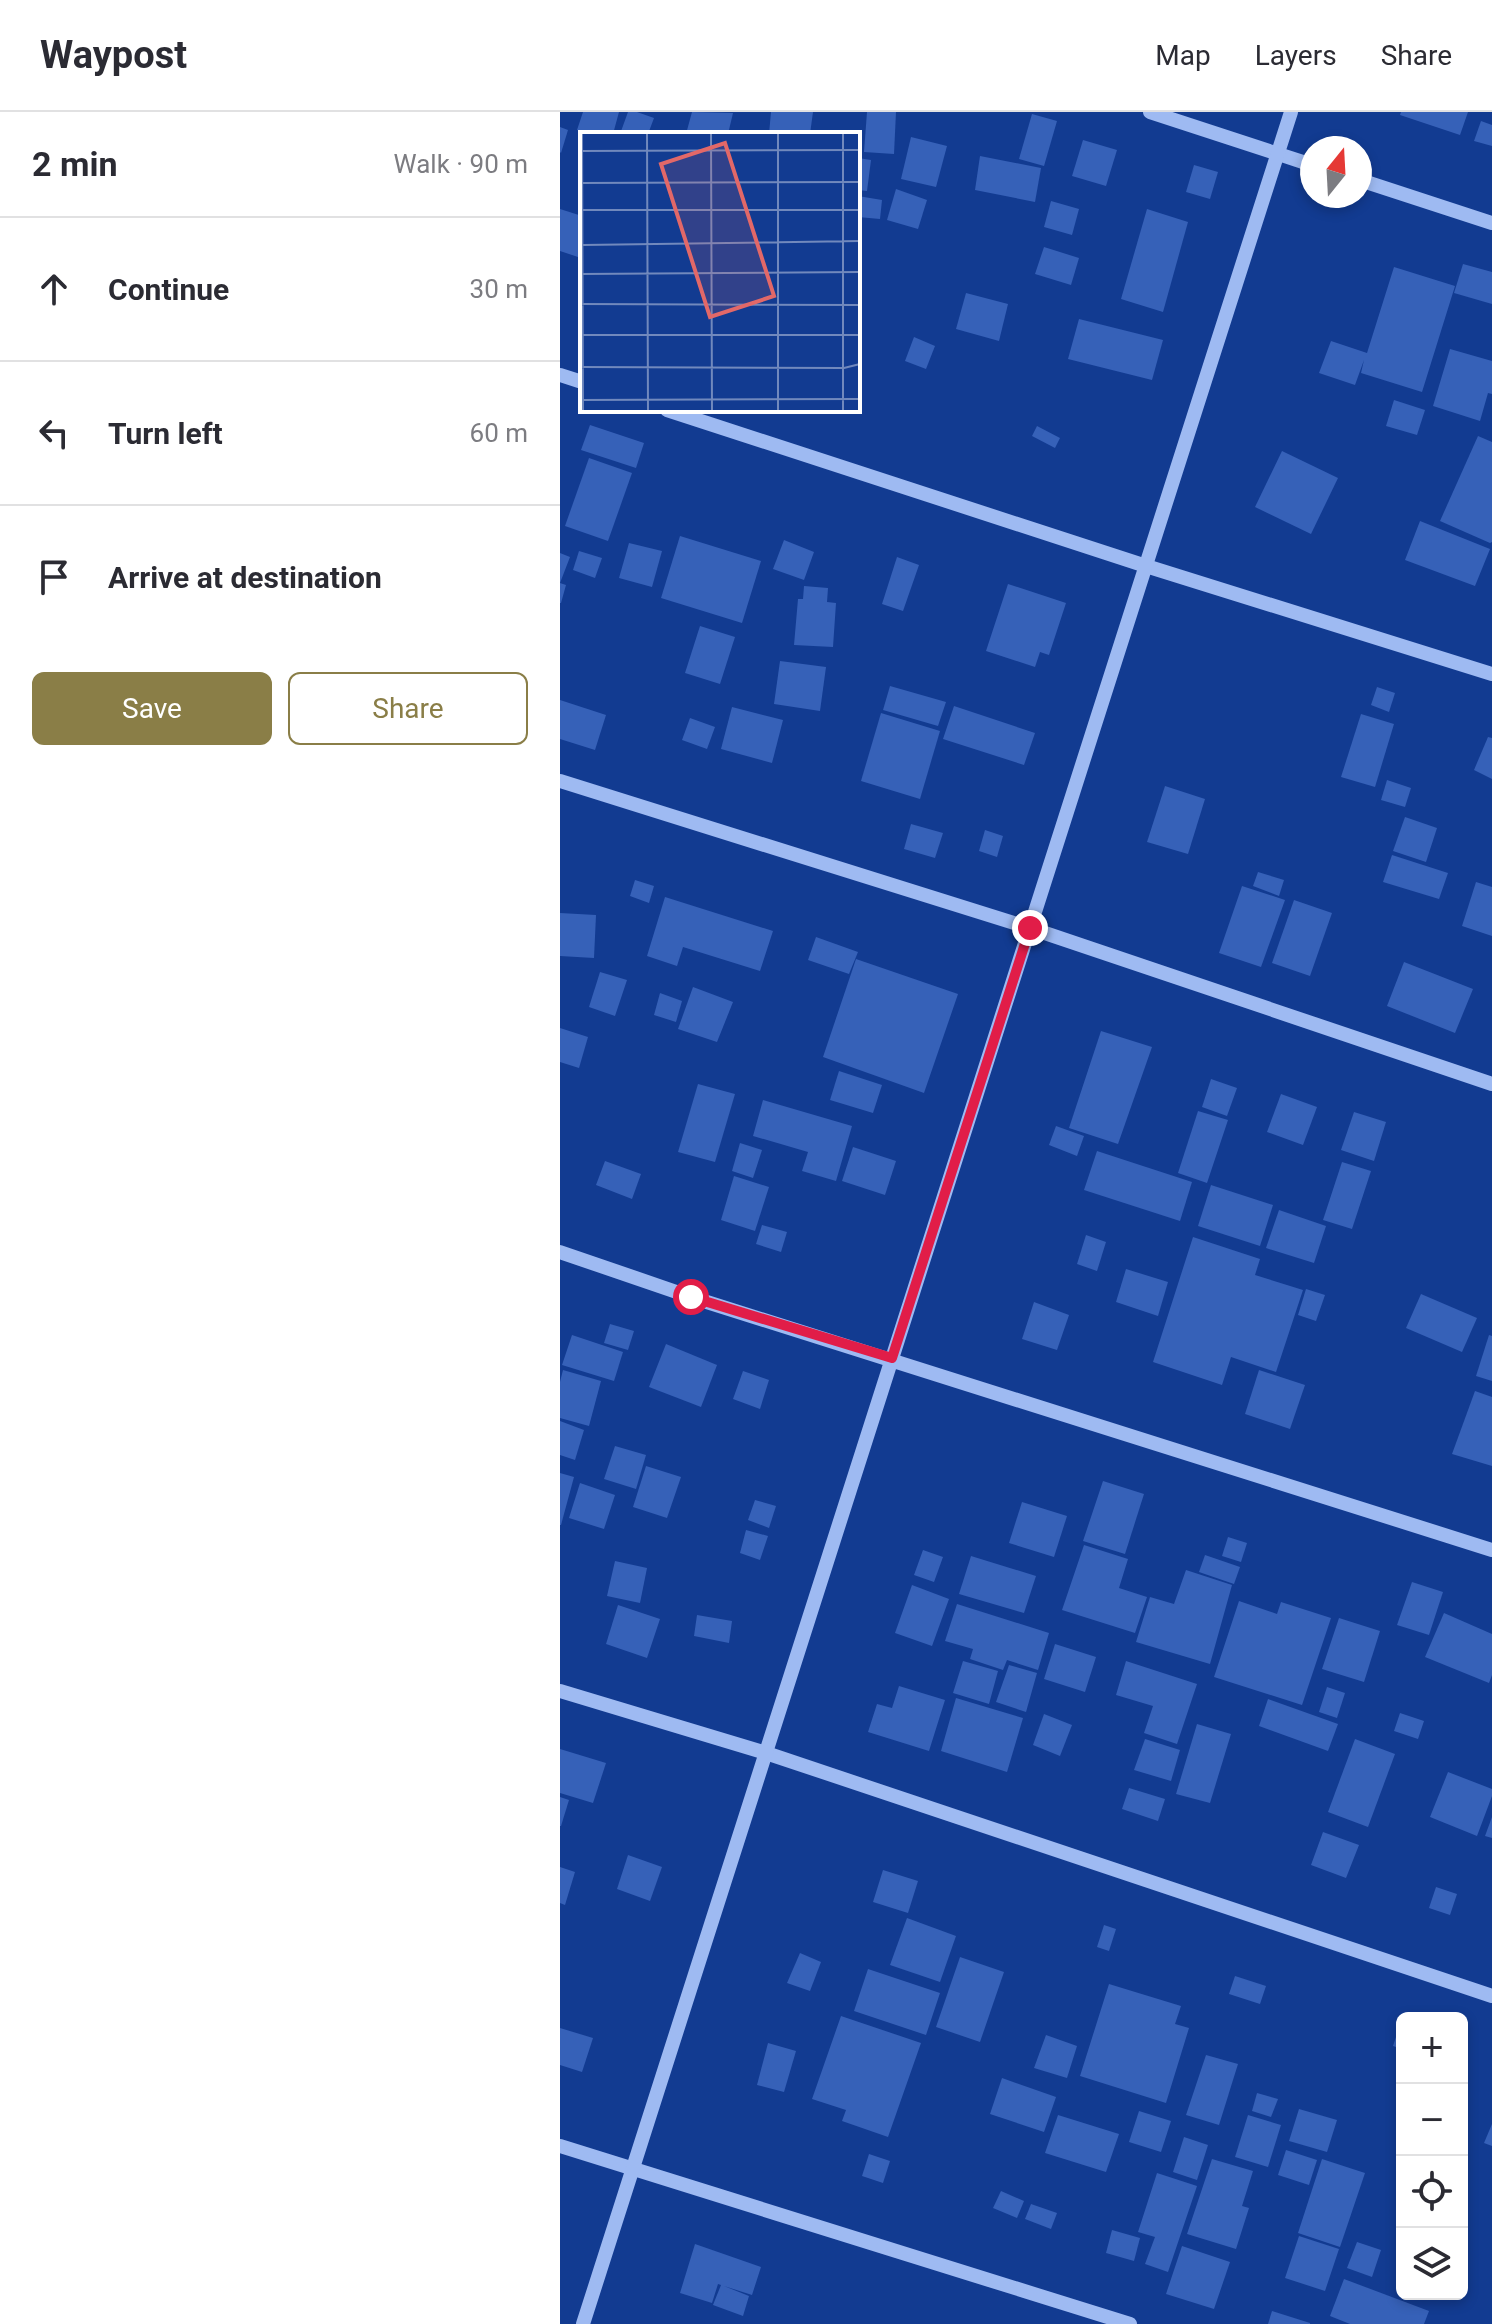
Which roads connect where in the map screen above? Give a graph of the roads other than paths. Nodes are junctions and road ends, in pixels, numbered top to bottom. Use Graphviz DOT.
graph roads {
  1 [pos="1150,112"];
  2 [pos="1291,112"];
  3 [pos="1278,154"];
  4 [pos="1300,161"];
  5 [pos="1372,184"];
  6 [pos="1492,223"];
  7 [pos="560,375"];
  8 [pos="580,381"];
  9 [pos="673,412"];
  10 [pos="1146,566"];
  11 [pos="1492,674"];
  12 [pos="560,781"];
  13 [pos="1030,928"];
  14 [pos="1492,1084"];
  15 [pos="560,1252"];
  16 [pos="892,1358"];
  17 [pos="1492,1550"];
  18 [pos="560,1691"];
  19 [pos="766,1753"];
  20 [pos="1492,1996"];
  21 [pos="560,2146"];
  22 [pos="632,2170"];
  23 [pos="583,2324"];
  24 [pos="1130,2324"];
  1 -- 3 [label="street"];
  2 -- 3 [label="street"];
  3 -- 4 [label="street"];
  3 -- 10 [label="street"];
  5 -- 6 [label="street"];
  7 -- 8 [label="street"];
  9 -- 10 [label="street"];
  10 -- 11 [label="street"];
  10 -- 13 [label="street"];
  12 -- 13 [label="street"];
  13 -- 14 [label="street"];
  13 -- 16 [label="street"];
  15 -- 16 [label="street"];
  16 -- 17 [label="street"];
  16 -- 19 [label="street"];
  18 -- 19 [label="street"];
  19 -- 20 [label="street"];
  19 -- 22 [label="street"];
  21 -- 22 [label="street"];
  22 -- 23 [label="street"];
  22 -- 24 [label="street"];
}
